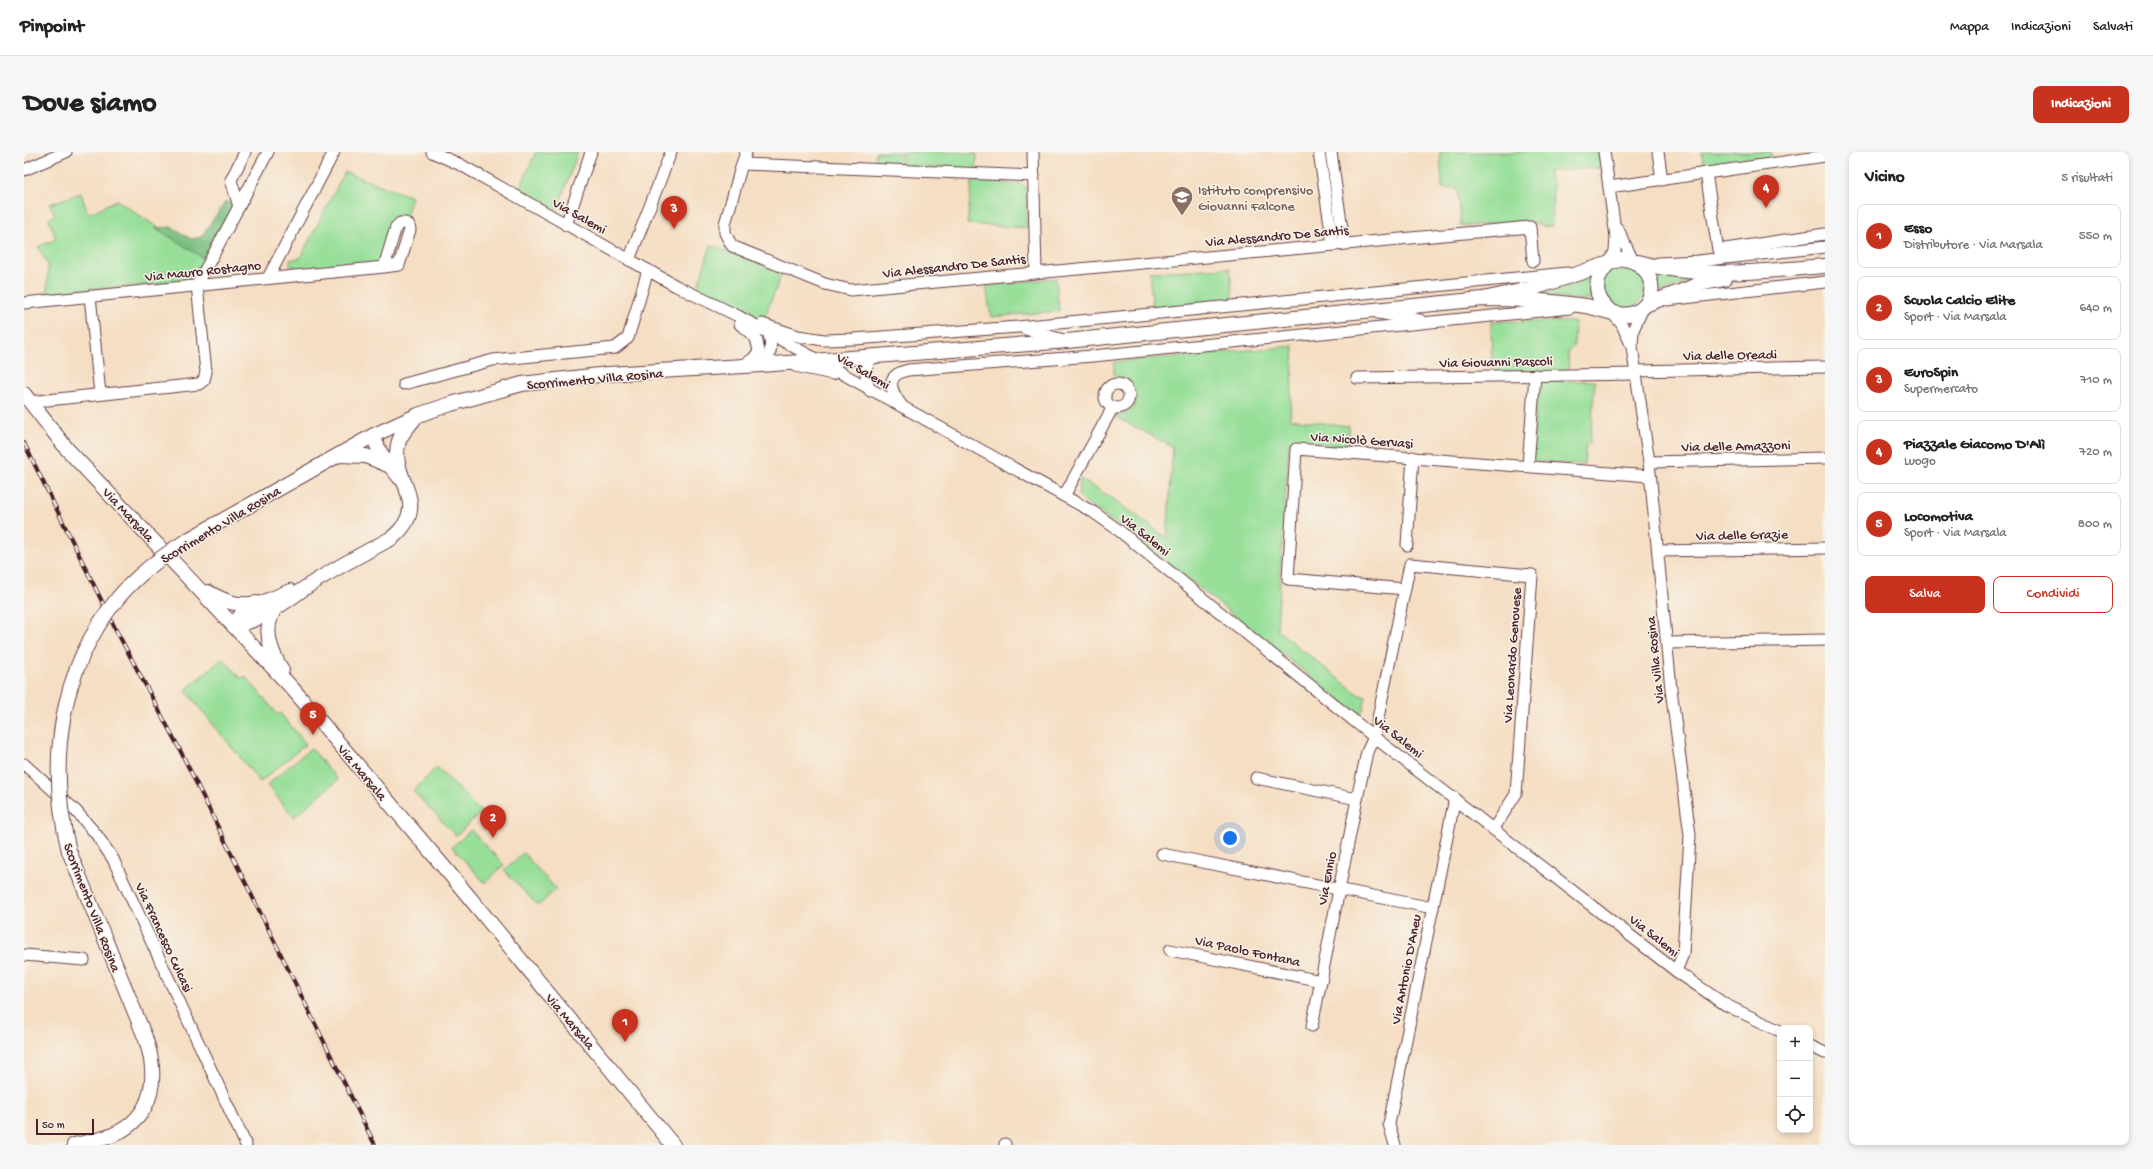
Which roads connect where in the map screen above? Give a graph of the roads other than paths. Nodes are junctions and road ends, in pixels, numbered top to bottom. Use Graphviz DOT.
graph roads {
  1 [pos="66,152"];
  2 [pos="245,152"];
  3 [pos="268,152"];
  4 [pos="334,152"];
  5 [pos="591,152"];
  6 [pos="671,152"];
  7 [pos="746,152"];
  8 [pos="1033,152"];
  9 [pos="1319,152"];
  10 [pos="1604,152"];
  11 [pos="1658,152"];
  12 [pos="438,153"];
  13 [pos="1825,156"];
  14 [pos="1332,157"];
  15 [pos="742,164"];
  16 [pos="1321,164"];
  17 [pos="24,170"];
  18 [pos="1706,173"];
  19 [pos="1034,176"];
  20 [pos="1662,180"];
  21 [pos="1609,187"];
  22 [pos="239,207"];
  23 [pos="1615,221"];
  24 [pos="566,225"];
  25 [pos="1825,234"];
  26 [pos="1338,244"];
  27 [pos="1825,247"];
  28 [pos="630,260"];
  29 [pos="1533,261"];
  30 [pos="1637,262"];
  31 [pos="1608,264"];
  32 [pos="1825,266"];
  33 [pos="384,267"];
  34 [pos="648,270"];
  35 [pos="1592,270"];
  36 [pos="1036,272"];
  37 [pos="1751,273"];
  38 [pos="268,278"];
  39 [pos="1825,282"];
  40 [pos="197,285"];
  41 [pos="90,296"];
  42 [pos="1483,299"];
  43 [pos="24,303"];
  44 [pos="1648,305"];
  45 [pos="1585,306"];
  46 [pos="719,308"];
  47 [pos="1367,311"];
  48 [pos="1610,311"];
  49 [pos="738,316"];
  50 [pos="1434,323"];
  51 [pos="1018,327"];
  52 [pos="769,334"];
  53 [pos="1067,341"];
  54 [pos="1632,346"];
  55 [pos="872,356"];
  56 [pos="817,360"];
  57 [pos="767,364"];
  58 [pos="740,366"];
  59 [pos="1825,367"];
  60 [pos="1636,373"];
  61 [pos="1535,375"];
  62 [pos="1357,378"];
  63 [pos="852,380"];
  64 [pos="404,384"];
  65 [pos="870,391"];
  66 [pos="100,394"];
  67 [pos="27,398"];
  68 [pos="1113,407"];
  69 [pos="905,410"];
  70 [pos="418,415"];
  71 [pos="374,435"];
  72 [pos="338,455"];
  73 [pos="1413,457"];
  74 [pos="1825,458"];
  75 [pos="1649,462"];
  76 [pos="394,463"];
  77 [pos="1528,466"];
  78 [pos="1650,476"];
  79 [pos="1064,496"];
  80 [pos="1407,545"];
  81 [pos="1825,548"];
  82 [pos="1659,551"];
  83 [pos="1410,564"];
  84 [pos="314,581"];
  85 [pos="197,586"];
  86 [pos="1405,589"];
  87 [pos="260,602"];
  88 [pos="275,608"];
  89 [pos="233,625"];
  90 [pos="1825,640"];
  91 [pos="1667,643"];
  92 [pos="292,688"];
  93 [pos="1374,737"];
  94 [pos="24,764"];
  95 [pos="1256,778"];
  96 [pos="1455,798"];
  97 [pos="1357,799"];
  98 [pos="1494,828"];
  99 [pos="1162,854"];
  100 [pos="1339,889"];
  101 [pos="1433,908"];
  102 [pos="1170,950"];
  103 [pos="24,955"];
  104 [pos="84,960"];
  105 [pos="1676,971"];
  106 [pos="1321,981"];
  107 [pos="1312,1026"];
  108 [pos="1777,1030"];
  109 [pos="1813,1047"];
  110 [pos="1825,1053"];
  111 [pos="74,1145"];
  112 [pos="246,1145"];
  113 [pos="673,1145"];
  114 [pos="1395,1145"];
  1 -- 17 [label="street"];
  2 -- 22 [label="street"];
  3 -- 22 [label="street"];
  4 -- 38 [label="street"];
  5 -- 24 [label="street"];
  6 -- 28 [label="street"];
  7 -- 15 [label="street, Via Alessandro De Santis"];
  8 -- 19 [label="street"];
  9 -- 16 [label="street"];
  10 -- 21 [label="street"];
  11 -- 20 [label="street"];
  12 -- 24 [label="street, Via Salemi"];
  13 -- 18 [label="street"];
  14 -- 16 [label="street"];
  14 -- 26 [label="street"];
  15 -- 19 [label="street"];
  15 -- 36 [label="street, Via Alessandro De Santis"];
  16 -- 26 [label="street"];
  18 -- 20 [label="street"];
  18 -- 25 [label="street"];
  19 -- 36 [label="street"];
  20 -- 21 [label="street"];
  21 -- 23 [label="street"];
  22 -- 40 [label="street"];
  23 -- 30 [label="street"];
  23 -- 31 [label="street"];
  24 -- 28 [label="street, Via Salemi"];
  26 -- 29 [label="street, Via Alessandro De Santis"];
  26 -- 36 [label="street, Via Alessandro De Santis"];
  27 -- 30 [label="street"];
  28 -- 34 [label="street, Via Salemi"];
  30 -- 31 [label="main road"];
  30 -- 37 [label="main road"];
  30 -- 44 [label="main road"];
  31 -- 35 [label="main road"];
  31 -- 48 [label="main road"];
  32 -- 37 [label="main road"];
  33 -- 38 [label="street, Via Mauro Rostagno"];
  34 -- 46 [label="street, Via Salemi"];
  34 -- 64 [label="street"];
  35 -- 42 [label="main road"];
  35 -- 51 [label="street"];
  37 -- 44 [label="main road"];
  38 -- 40 [label="street, Via Mauro Rostagno"];
  39 -- 44 [label="street"];
  40 -- 41 [label="street, Via Mauro Rostagno"];
  40 -- 66 [label="street"];
  41 -- 43 [label="street, Via Mauro Rostagno"];
  41 -- 66 [label="street"];
  42 -- 45 [label="main road"];
  42 -- 47 [label="main road, Scorrimento Villa Rosina"];
  44 -- 48 [label="main road"];
  44 -- 54 [label="street, Via Villa Rosina"];
  45 -- 48 [label="main road"];
  45 -- 50 [label="street"];
  46 -- 49 [label="street, Via Salemi"];
  46 -- 58 [label="street"];
  47 -- 50 [label="street"];
  47 -- 53 [label="main road, Scorrimento Villa Rosina"];
  48 -- 54 [label="street, Via Villa Rosina"];
  49 -- 51 [label="street"];
  49 -- 52 [label="street, Via Salemi"];
  50 -- 69 [label="street"];
  51 -- 53 [label="street"];
  52 -- 56 [label="street, Via Salemi"];
  52 -- 57 [label="street"];
  53 -- 55 [label="main road, Scorrimento Villa Rosina"];
  54 -- 60 [label="street, Via Villa Rosina"];
  55 -- 56 [label="main road, Scorrimento Villa Rosina"];
  55 -- 65 [label="street"];
  56 -- 57 [label="main road, Scorrimento Villa Rosina"];
  56 -- 63 [label="street, Via Salemi"];
  57 -- 58 [label="main road, Scorrimento Villa Rosina"];
  57 -- 63 [label="street"];
  58 -- 70 [label="main road, Scorrimento Villa Rosina"];
  59 -- 60 [label="street, Via delle Oreadi"];
  60 -- 61 [label="street, Via Giovanni Pascoli"];
  60 -- 75 [label="street, Via Villa Rosina"];
  61 -- 62 [label="street, Via Giovanni Pascoli"];
  61 -- 77 [label="street"];
  63 -- 65 [label="street, Via Salemi"];
  65 -- 69 [label="street, Via Salemi"];
  66 -- 67 [label="street"];
  67 -- 85 [label="main road, Via Marsala"];
  68 -- 79 [label="street"];
  69 -- 79 [label="street, Via Salemi"];
  70 -- 71 [label="main road, Scorrimento Villa Rosina"];
  70 -- 76 [label="main road"];
  71 -- 72 [label="main road, Scorrimento Villa Rosina"];
  71 -- 76 [label="main road"];
  72 -- 76 [label="main road"];
  72 -- 111 [label="main road, Scorrimento Villa Rosina, bridge"];
  73 -- 77 [label="street, Via Nicolò Gervasi"];
  73 -- 80 [label="street"];
  73 -- 86 [label="street, Via Nicolò Gervasi"];
  74 -- 75 [label="street, Via delle Amazzoni"];
  75 -- 78 [label="street, Via Villa Rosina"];
  76 -- 84 [label="main road"];
  77 -- 78 [label="street, Via Nicolò Gervasi"];
  78 -- 82 [label="street, Via Villa Rosina"];
  79 -- 93 [label="street, Via Salemi"];
  81 -- 82 [label="street, Via delle Grazie"];
  82 -- 91 [label="street, Via Villa Rosina"];
  83 -- 86 [label="street, Via Ennio"];
  83 -- 98 [label="street, Via Leonardo Genovese"];
  84 -- 87 [label="main road"];
  84 -- 88 [label="main road"];
  85 -- 87 [label="main road"];
  85 -- 89 [label="main road, Via Marsala"];
  86 -- 93 [label="street, Via Ennio"];
  87 -- 89 [label="main road"];
  88 -- 89 [label="main road"];
  88 -- 92 [label="main road"];
  89 -- 92 [label="main road, Via Marsala"];
  90 -- 91 [label="street"];
  91 -- 105 [label="street, Via Villa Rosina"];
  92 -- 113 [label="main road, Via Marsala"];
  93 -- 96 [label="street, Via Salemi"];
  93 -- 97 [label="street, Via Ennio"];
  94 -- 112 [label="street, Via Francesco Culcasi"];
  95 -- 97 [label="street"];
  96 -- 98 [label="street, Via Salemi"];
  96 -- 101 [label="street, Via Antonio D'Aneu"];
  97 -- 100 [label="street, Via Ennio"];
  98 -- 105 [label="street, Via Salemi"];
  99 -- 100 [label="street"];
  100 -- 101 [label="street"];
  100 -- 106 [label="street, Via Ennio"];
  101 -- 114 [label="street, Via Antonio D'Aneu"];
  102 -- 106 [label="street, Via Paolo Fontana"];
  103 -- 104 [label="street"];
  105 -- 108 [label="street, Via Salemi"];
  106 -- 107 [label="street, Via Ennio"];
  109 -- 110 [label="street"];
}
